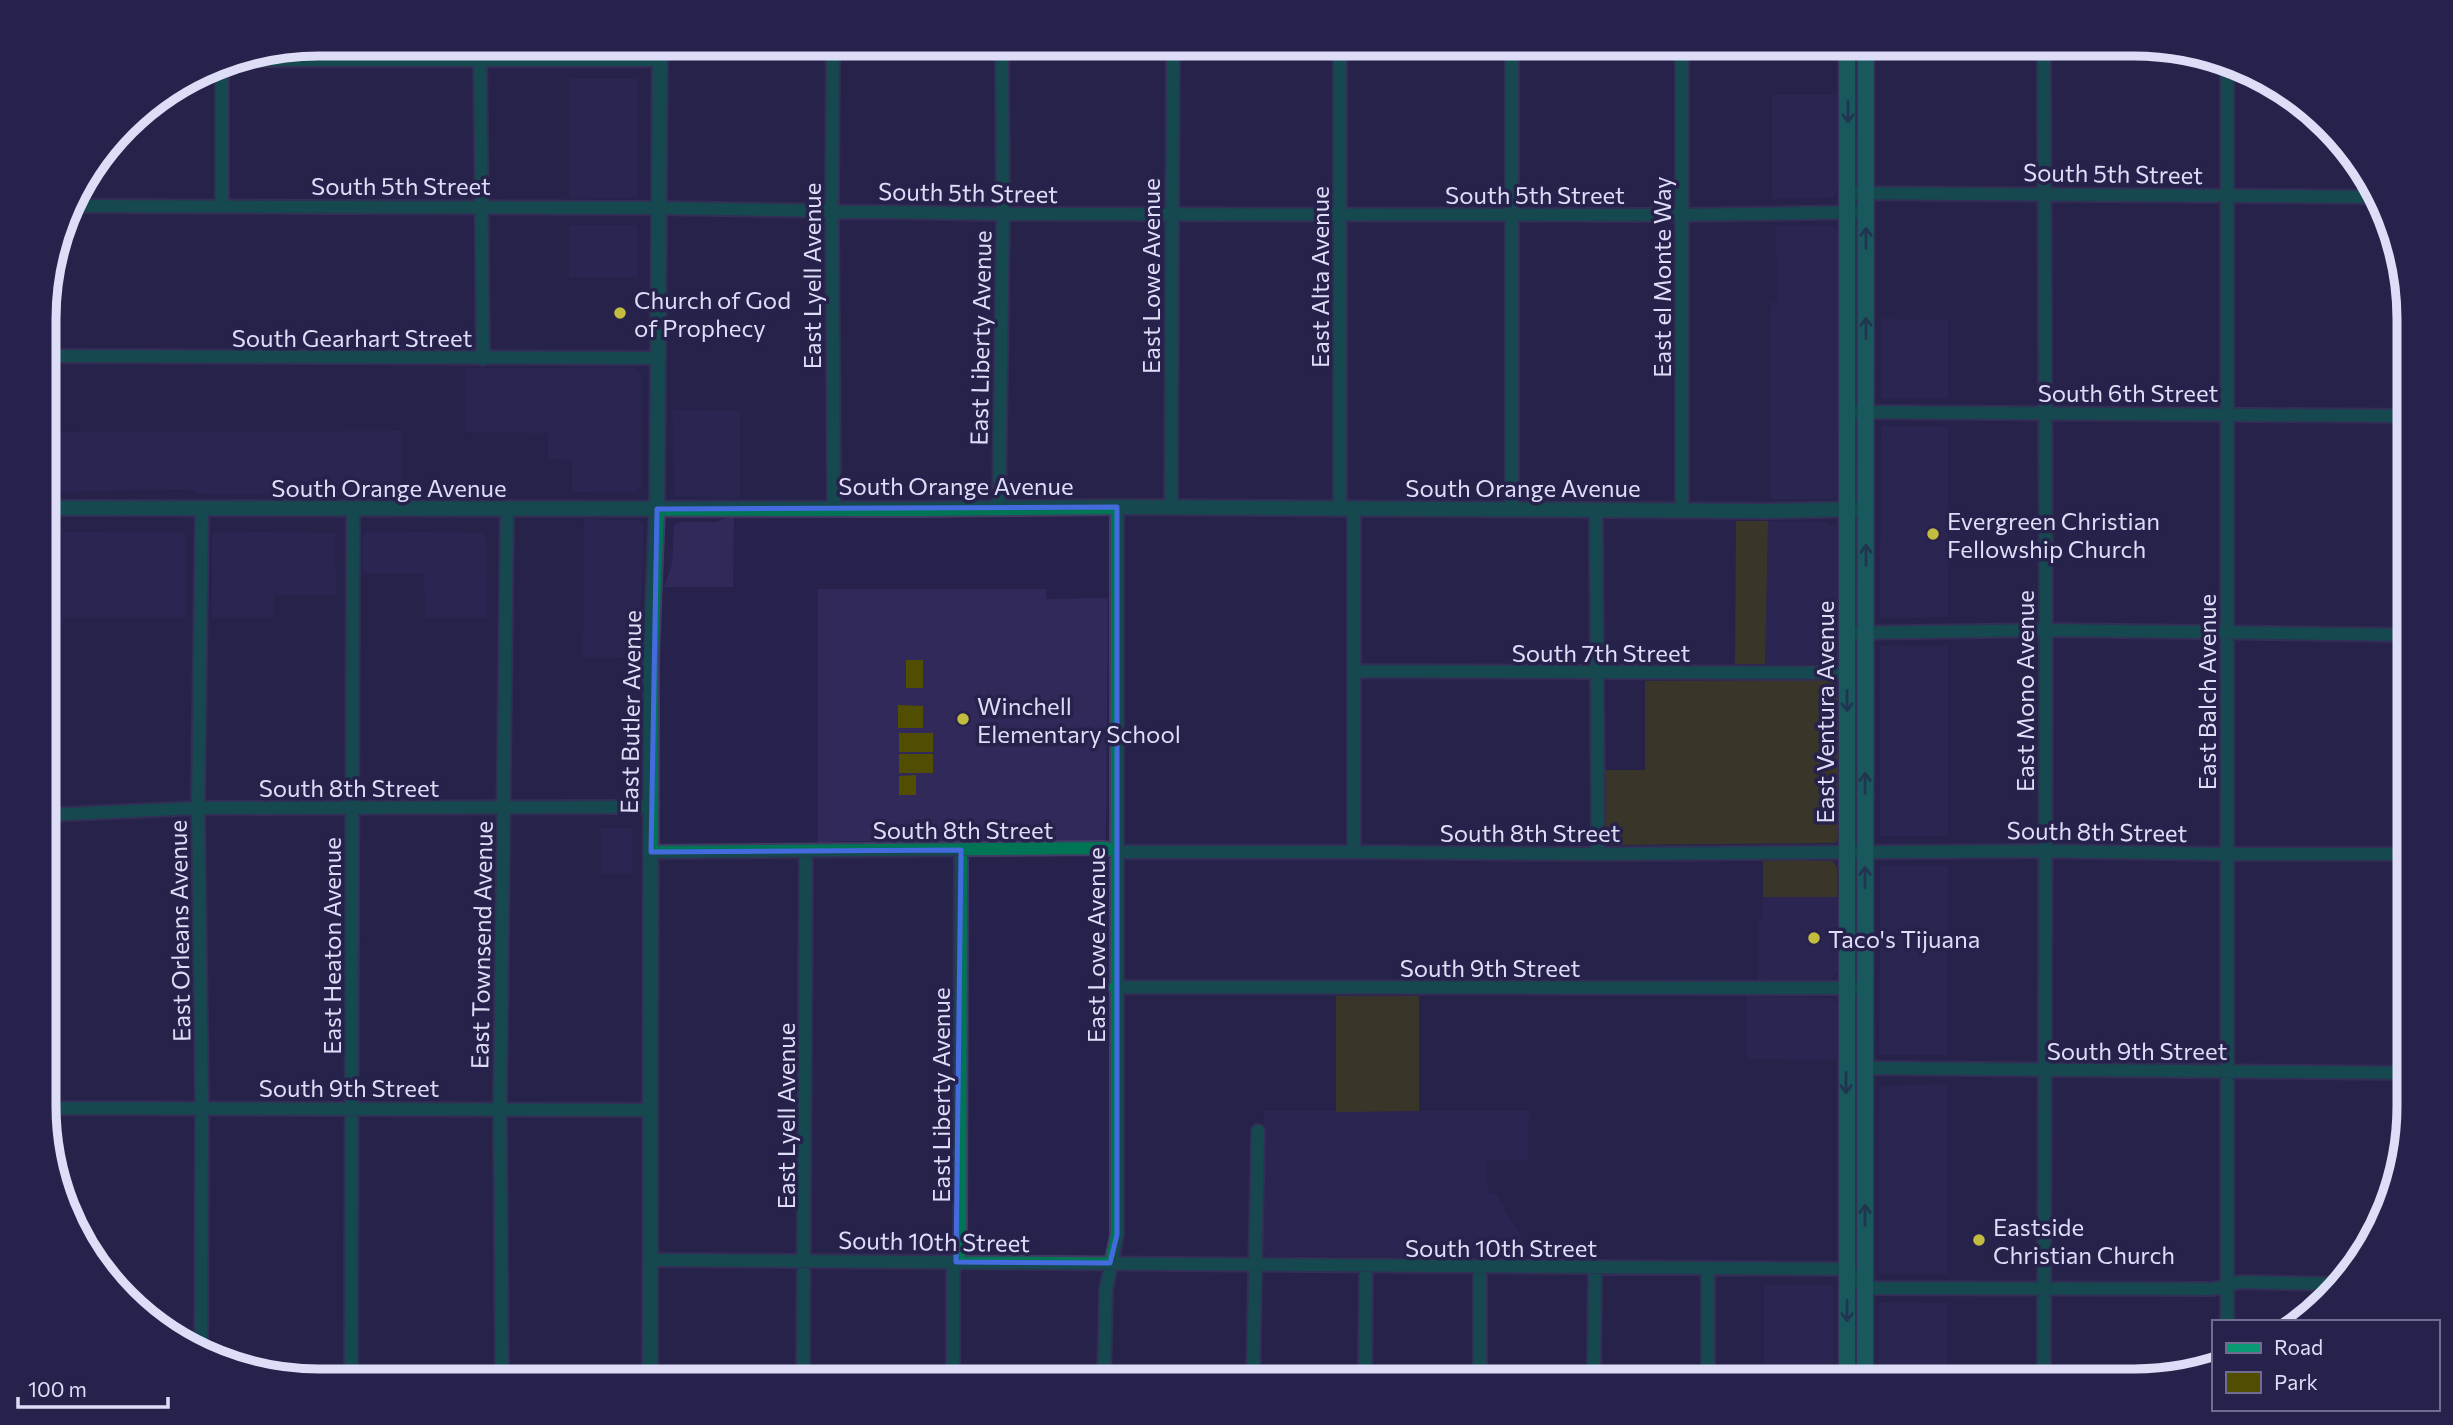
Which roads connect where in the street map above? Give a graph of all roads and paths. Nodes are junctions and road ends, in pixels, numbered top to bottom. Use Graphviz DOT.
graph roads {
  1 [pos="480,56"];
  2 [pos="660,56"];
  3 [pos="833,56"];
  4 [pos="1002,56"];
  5 [pos="1173,56"];
  6 [pos="1340,56"];
  7 [pos="1512,56"];
  8 [pos="1682,56"];
  9 [pos="1847,56"];
  10 [pos="1866,56"];
  11 [pos="2044,56"];
  12 [pos="273,60"];
  13 [pos="480,60"];
  14 [pos="660,60"];
  15 [pos="2227,73"];
  16 [pos="222,74"];
  17 [pos="1848,193"];
  18 [pos="1866,193"];
  19 [pos="2044,193"];
  20 [pos="2227,195"];
  21 [pos="2367,197"];
  22 [pos="222,205"];
  23 [pos="81,206"];
  24 [pos="481,207"];
  25 [pos="659,208"];
  26 [pos="832,211"];
  27 [pos="1848,212"];
  28 [pos="1866,212"];
  29 [pos="1003,214"];
  30 [pos="1171,214"];
  31 [pos="1340,214"];
  32 [pos="1512,214"];
  33 [pos="1682,215"];
  34 [pos="56,356"];
  35 [pos="658,358"];
  36 [pos="483,359"];
  37 [pos="1847,412"];
  38 [pos="1866,412"];
  39 [pos="2045,413"];
  40 [pos="2227,414"];
  41 [pos="2397,416"];
  42 [pos="999,507"];
  43 [pos="1117,507"];
  44 [pos="202,508"];
  45 [pos="834,508"];
  46 [pos="1171,508"];
  47 [pos="507,509"];
  48 [pos="657,509"];
  49 [pos="1682,509"];
  50 [pos="1866,509"];
  51 [pos="56,510"];
  52 [pos="353,510"];
  53 [pos="1347,510"];
  54 [pos="1511,510"];
  55 [pos="1596,510"];
  56 [pos="1847,511"];
  57 [pos="2046,630"];
  58 [pos="1866,632"];
  59 [pos="1847,633"];
  60 [pos="2227,633"];
  61 [pos="2397,635"];
  62 [pos="1355,671"];
  63 [pos="1596,673"];
  64 [pos="1847,673"];
  65 [pos="652,807"];
  66 [pos="198,808"];
  67 [pos="352,808"];
  68 [pos="503,809"];
  69 [pos="56,815"];
  70 [pos="961,850"];
  71 [pos="1115,850"];
  72 [pos="2044,850"];
  73 [pos="806,851"];
  74 [pos="1865,851"];
  75 [pos="651,852"];
  76 [pos="1354,852"];
  77 [pos="1847,852"];
  78 [pos="1598,854"];
  79 [pos="2228,854"];
  80 [pos="2397,854"];
  81 [pos="1115,987"];
  82 [pos="1847,988"];
  83 [pos="1865,988"];
  84 [pos="1865,1069"];
  85 [pos="2044,1070"];
  86 [pos="2227,1071"];
  87 [pos="2397,1073"];
  88 [pos="56,1108"];
  89 [pos="202,1108"];
  90 [pos="351,1108"];
  91 [pos="500,1110"];
  92 [pos="651,1110"];
  93 [pos="1258,1130"];
  94 [pos="651,1260"];
  95 [pos="805,1260"];
  96 [pos="956,1262"];
  97 [pos="1110,1263"];
  98 [pos="1254,1265"];
  99 [pos="1366,1267"];
  100 [pos="1480,1268"];
  101 [pos="1595,1268"];
  102 [pos="1708,1269"];
  103 [pos="1847,1269"];
  104 [pos="2328,1284"];
  105 [pos="2227,1285"];
  106 [pos="1865,1288"];
  107 [pos="2044,1289"];
  108 [pos="2227,1320"];
  109 [pos="201,1341"];
  110 [pos="351,1369"];
  111 [pos="502,1369"];
  112 [pos="650,1369"];
  113 [pos="803,1369"];
  114 [pos="953,1369"];
  115 [pos="1104,1369"];
  116 [pos="1253,1369"];
  117 [pos="1365,1369"];
  118 [pos="1480,1369"];
  119 [pos="1594,1369"];
  120 [pos="1708,1369"];
  121 [pos="1847,1369"];
  122 [pos="1864,1369"];
  123 [pos="2044,1369"];
  1 -- 13 [label="street"];
  2 -- 14 [label="street, East Butler Avenue"];
  3 -- 26 [label="street, East Lyell Avenue"];
  4 -- 29 [label="street, East Liberty Avenue"];
  5 -- 30 [label="street, East Lowe Avenue"];
  6 -- 31 [label="street, East Alta Avenue"];
  7 -- 32 [label="street"];
  8 -- 33 [label="street, East el Monte Way"];
  9 -- 17 [label="main road, East Ventura Avenue, one-way"];
  10 -- 18 [label="main road, East Ventura Avenue"];
  11 -- 19 [label="street, East Mono Avenue"];
  12 -- 13 [label="street"];
  13 -- 14 [label="street"];
  13 -- 24 [label="street"];
  14 -- 25 [label="street, East Butler Avenue"];
  15 -- 20 [label="street, East Balch Avenue"];
  16 -- 22 [label="street"];
  17 -- 18 [label="street, South 5th Street"];
  17 -- 27 [label="main road, East Ventura Avenue"];
  18 -- 19 [label="street, South 5th Street"];
  18 -- 28 [label="main road, East Ventura Avenue"];
  19 -- 20 [label="street, South 5th Street"];
  19 -- 39 [label="street, East Mono Avenue"];
  20 -- 21 [label="street, South 5th Street"];
  20 -- 40 [label="street, East Balch Avenue"];
  22 -- 23 [label="street, South 5th Street"];
  22 -- 24 [label="street, South 5th Street"];
  24 -- 25 [label="street, South 5th Street"];
  24 -- 36 [label="street"];
  25 -- 26 [label="street, South 5th Street"];
  25 -- 35 [label="street, East Butler Avenue"];
  26 -- 29 [label="street, South 5th Street"];
  26 -- 45 [label="street, East Lyell Avenue"];
  27 -- 28 [label="street, South 5th Street"];
  27 -- 33 [label="street, South 5th Street"];
  27 -- 37 [label="main road, East Ventura Avenue"];
  38 -- 28 [label="main road, East Ventura Avenue, one-way"];
  29 -- 30 [label="street, South 5th Street"];
  29 -- 42 [label="street, East Liberty Avenue"];
  30 -- 31 [label="street, South 5th Street"];
  30 -- 46 [label="street, East Lowe Avenue"];
  31 -- 32 [label="street, South 5th Street"];
  31 -- 53 [label="street, East Alta Avenue"];
  32 -- 33 [label="street, South 5th Street"];
  32 -- 54 [label="street"];
  33 -- 49 [label="street, East el Monte Way"];
  34 -- 36 [label="street, South Gearhart Street"];
  35 -- 36 [label="street, South Gearhart Street"];
  35 -- 48 [label="street, East Butler Avenue"];
  37 -- 38 [label="street, South 6th Street"];
  37 -- 56 [label="main road, East Ventura Avenue"];
  38 -- 39 [label="street, South 6th Street"];
  38 -- 50 [label="main road, East Ventura Avenue"];
  39 -- 40 [label="street, South 6th Street"];
  39 -- 57 [label="street, East Mono Avenue"];
  40 -- 41 [label="street, South 6th Street"];
  40 -- 60 [label="street, East Balch Avenue"];
  42 -- 43 [label="street, South Orange Avenue"];
  42 -- 45 [label="street, South Orange Avenue"];
  43 -- 46 [label="street, South Orange Avenue"];
  43 -- 71 [label="street, East Lowe Avenue"];
  44 -- 51 [label="street, South Orange Avenue"];
  44 -- 52 [label="street, South Orange Avenue"];
  44 -- 66 [label="street, East Orleans Avenue"];
  45 -- 48 [label="street, South Orange Avenue"];
  46 -- 53 [label="street, South Orange Avenue"];
  47 -- 48 [label="street, South Orange Avenue"];
  47 -- 52 [label="street, South Orange Avenue"];
  47 -- 68 [label="street, East Townsend Avenue"];
  48 -- 65 [label="street, East Butler Avenue"];
  49 -- 55 [label="street, South Orange Avenue"];
  49 -- 56 [label="street, South Orange Avenue"];
  50 -- 56 [label="street, South Orange Avenue"];
  58 -- 50 [label="main road, East Ventura Avenue, one-way"];
  52 -- 67 [label="street, East Heaton Avenue"];
  53 -- 54 [label="street, South Orange Avenue"];
  53 -- 62 [label="street, East Alta Avenue"];
  54 -- 55 [label="street, South Orange Avenue"];
  55 -- 63 [label="street"];
  56 -- 59 [label="main road, East Ventura Avenue"];
  57 -- 58 [label="street"];
  57 -- 60 [label="street"];
  57 -- 72 [label="street, East Mono Avenue"];
  58 -- 59 [label="street"];
  74 -- 58 [label="main road, East Ventura Avenue, one-way"];
  59 -- 64 [label="main road, East Ventura Avenue"];
  60 -- 61 [label="street"];
  60 -- 79 [label="street, East Balch Avenue"];
  62 -- 63 [label="street, South 7th Street"];
  62 -- 76 [label="street, East Alta Avenue"];
  63 -- 64 [label="street, South 7th Street"];
  63 -- 78 [label="street"];
  64 -- 77 [label="main road, East Ventura Avenue, one-way"];
  65 -- 68 [label="street, South 8th Street"];
  65 -- 75 [label="street, East Butler Avenue"];
  66 -- 67 [label="street, South 8th Street"];
  66 -- 69 [label="street, South 8th Street"];
  66 -- 89 [label="street, East Orleans Avenue"];
  67 -- 68 [label="street, South 8th Street"];
  67 -- 90 [label="street, East Heaton Avenue"];
  68 -- 91 [label="street, East Townsend Avenue"];
  70 -- 71 [label="street, South 8th Street"];
  70 -- 73 [label="street, South 8th Street"];
  70 -- 96 [label="street, East Liberty Avenue"];
  71 -- 76 [label="street, South 8th Street"];
  71 -- 81 [label="street, East Lowe Avenue"];
  72 -- 74 [label="street, South 8th Street"];
  72 -- 79 [label="street, South 8th Street"];
  72 -- 85 [label="street, East Mono Avenue"];
  73 -- 75 [label="street, South 8th Street"];
  73 -- 95 [label="street, East Lyell Avenue"];
  74 -- 77 [label="street, South 8th Street"];
  83 -- 74 [label="main road, East Ventura Avenue, one-way"];
  75 -- 92 [label="street, East Butler Avenue"];
  76 -- 78 [label="street, South 8th Street"];
  77 -- 78 [label="street, South 8th Street"];
  77 -- 82 [label="main road, East Ventura Avenue"];
  79 -- 80 [label="street, South 8th Street"];
  79 -- 86 [label="street, East Balch Avenue"];
  81 -- 82 [label="street, South 9th Street"];
  81 -- 97 [label="street, East Lowe Avenue"];
  82 -- 83 [label="street, South 9th Street"];
  82 -- 103 [label="main road, East Ventura Avenue, one-way"];
  83 -- 84 [label="main road, East Ventura Avenue"];
  84 -- 85 [label="street, South 9th Street"];
  106 -- 84 [label="main road, East Ventura Avenue, one-way"];
  85 -- 86 [label="street, South 9th Street"];
  85 -- 107 [label="street, East Mono Avenue"];
  86 -- 87 [label="street, South 9th Street"];
  86 -- 105 [label="street, East Balch Avenue"];
  88 -- 89 [label="street, South 9th Street"];
  89 -- 90 [label="street, South 9th Street"];
  89 -- 109 [label="street, East Orleans Avenue"];
  90 -- 91 [label="street, South 9th Street"];
  90 -- 110 [label="street, East Heaton Avenue"];
  91 -- 92 [label="street, South 9th Street"];
  91 -- 111 [label="street, East Townsend Avenue"];
  92 -- 94 [label="street, East Butler Avenue"];
  93 -- 98 [label="street"];
  94 -- 95 [label="street, South 10th Street"];
  94 -- 112 [label="street, East Butler Avenue"];
  95 -- 96 [label="street, South 10th Street"];
  95 -- 113 [label="street, East Lyell Avenue"];
  96 -- 97 [label="street, South 10th Street"];
  96 -- 114 [label="street, East Liberty Avenue"];
  97 -- 98 [label="street, South 10th Street"];
  97 -- 115 [label="street, East Lowe Avenue"];
  98 -- 99 [label="street, South 10th Street"];
  98 -- 116 [label="street"];
  99 -- 100 [label="street, South 10th Street"];
  99 -- 117 [label="street"];
  100 -- 101 [label="street, South 10th Street"];
  100 -- 118 [label="street"];
  101 -- 102 [label="street, South 10th Street"];
  101 -- 119 [label="street"];
  102 -- 103 [label="street, South 10th Street"];
  102 -- 120 [label="street"];
  103 -- 106 [label="street"];
  103 -- 121 [label="main road, East Ventura Avenue, one-way"];
  104 -- 105 [label="street"];
  105 -- 107 [label="street"];
  105 -- 108 [label="street, East Balch Avenue"];
  106 -- 107 [label="street"];
  106 -- 122 [label="main road, East Ventura Avenue"];
  107 -- 123 [label="street, East Mono Avenue"];
}
